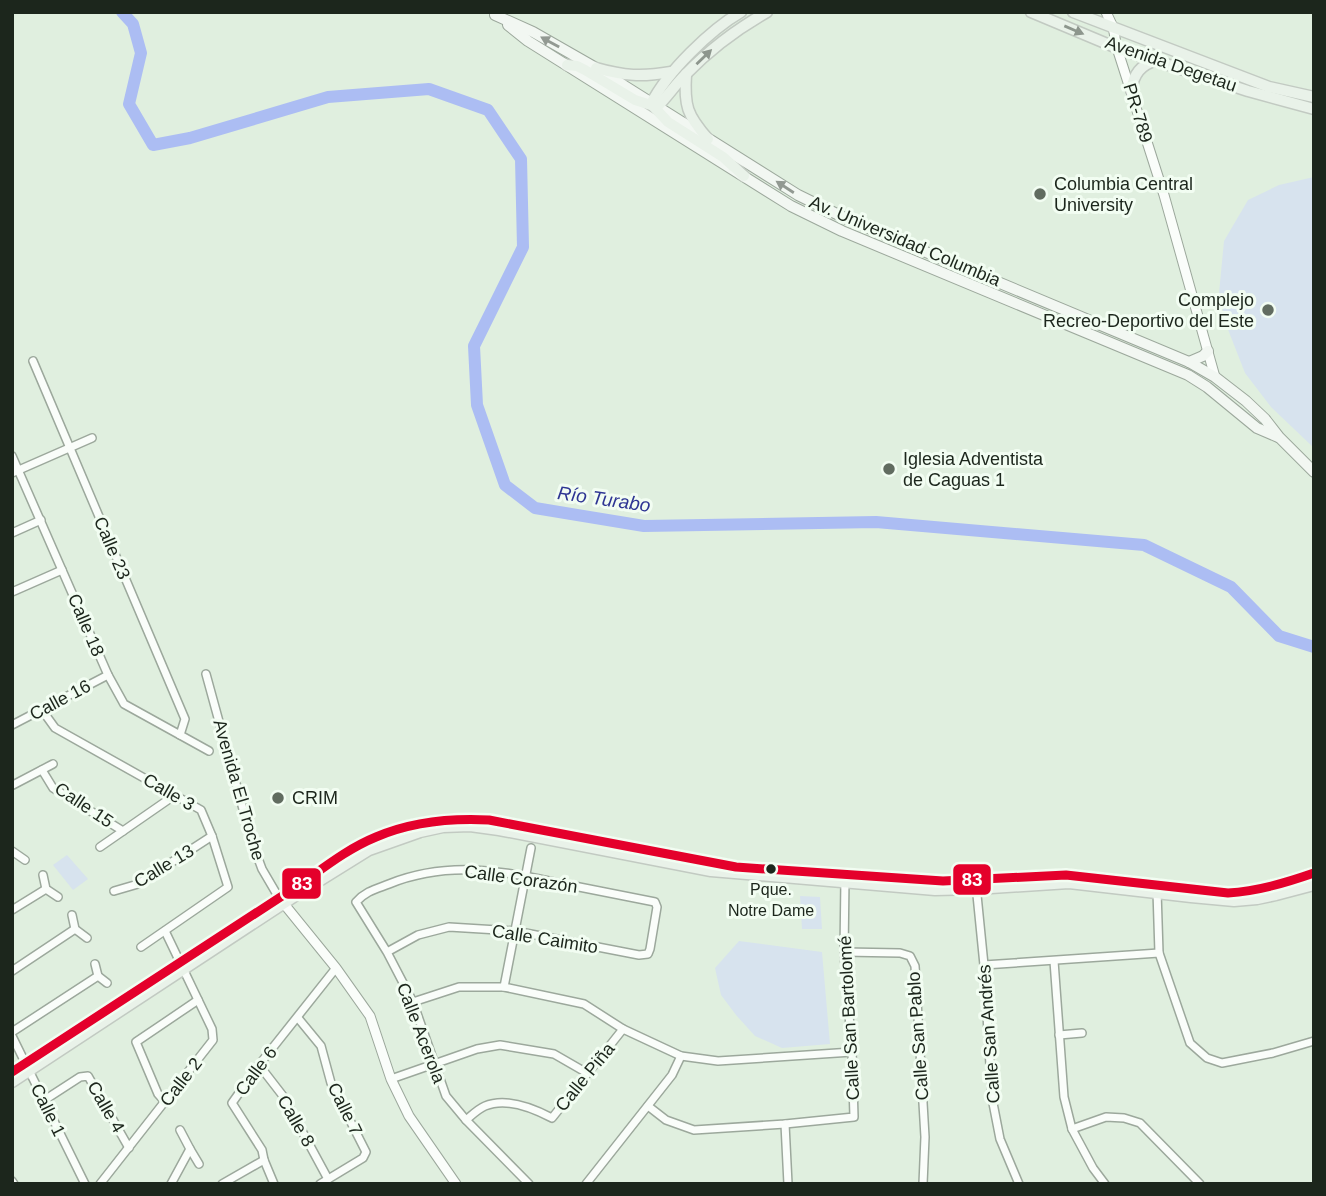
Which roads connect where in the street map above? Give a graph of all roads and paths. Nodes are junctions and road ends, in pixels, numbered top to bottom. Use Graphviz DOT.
graph roads {
  1 [pos="741,12"];
  2 [pos="767,12"];
  3 [pos="1031,12"];
  4 [pos="1073,12"];
  5 [pos="1106,12"];
  6 [pos="493,14"];
  7 [pos="1113,27"];
  8 [pos="1118,48"];
  9 [pos="1157,60"];
  10 [pos="566,65"];
  11 [pos="596,68"];
  12 [pos="671,72"];
  13 [pos="686,74"];
  14 [pos="1131,90"];
  15 [pos="1314,97"];
  16 [pos="654,105"];
  17 [pos="1314,108"];
  18 [pos="708,139"];
  19 [pos="744,176"];
  20 [pos="1033,296"];
  21 [pos="1028,308"];
  22 [pos="1121,347"];
  23 [pos="1208,351"];
  24 [pos="33,361"];
  25 [pos="1189,362"];
  26 [pos="1215,377"];
  27 [pos="1245,418"];
  28 [pos="1279,437"];
  29 [pos="92,438"];
  30 [pos="70,448"];
  31 [pos="12,456"];
  32 [pos="15,472"];
  33 [pos="1314,472"];
  34 [pos="41,520"];
  35 [pos="12,533"];
  36 [pos="62,570"];
  37 [pos="12,592"];
  38 [pos="206,674"];
  39 [pos="108,675"];
  40 [pos="42,710"];
  41 [pos="12,725"];
  42 [pos="180,735"];
  43 [pos="209,751"];
  44 [pos="52,764"];
  45 [pos="41,770"];
  46 [pos="13,785"];
  47 [pos="175,795"];
  48 [pos="122,831"];
  49 [pos="212,836"];
  50 [pos="100,847"];
  51 [pos="531,848"];
  52 [pos="12,851"];
  53 [pos="24,860"];
  54 [pos="1314,873"];
  55 [pos="43,875"];
  56 [pos="526,876"];
  57 [pos="845,879"];
  58 [pos="976,884"];
  59 [pos="1314,885"];
  60 [pos="46,889"];
  61 [pos="1157,889"];
  62 [pos="114,891"];
  63 [pos="58,897"];
  64 [pos="281,900"];
  65 [pos="649,901"];
  66 [pos="356,902"];
  67 [pos="12,910"];
  68 [pos="72,915"];
  69 [pos="75,929"];
  70 [pos="165,931"];
  71 [pos="514,931"];
  72 [pos="87,938"];
  73 [pos="141,947"];
  74 [pos="387,951"];
  75 [pos="844,952"];
  76 [pos="1159,953"];
  77 [pos="1054,961"];
  78 [pos="95,964"];
  79 [pos="984,965"];
  80 [pos="182,967"];
  81 [pos="336,968"];
  82 [pos="12,971"];
  83 [pos="98,976"];
  84 [pos="107,983"];
  85 [pos="504,987"];
  86 [pos="198,1000"];
  87 [pos="414,1002"];
  88 [pos="298,1018"];
  89 [pos="623,1029"];
  90 [pos="1082,1033"];
  91 [pos="12,1034"];
  92 [pos="1059,1035"];
  93 [pos="1314,1041"];
  94 [pos="852,1052"];
  95 [pos="681,1056"];
  96 [pos="434,1063"];
  97 [pos="259,1065"];
  98 [pos="27,1068"];
  99 [pos="12,1072"];
  100 [pos="587,1073"];
  101 [pos="391,1079"];
  102 [pos="12,1082"];
  103 [pos="43,1101"];
  104 [pos="166,1102"];
  105 [pos="648,1106"];
  106 [pos="466,1120"];
  107 [pos="785,1124"];
  108 [pos="180,1129"];
  109 [pos="1072,1129"];
  110 [pos="130,1147"];
  111 [pos="190,1149"];
  112 [pos="264,1160"];
  113 [pos="199,1164"];
  114 [pos="324,1181"];
  115 [pos="455,1183"];
  116 [pos="1018,1183"];
  117 [pos="85,1184"];
  118 [pos="100,1184"];
  119 [pos="171,1184"];
  120 [pos="222,1184"];
  121 [pos="274,1184"];
  122 [pos="528,1184"];
  123 [pos="586,1184"];
  124 [pos="788,1184"];
  125 [pos="923,1184"];
  126 [pos="1105,1184"];
  127 [pos="1200,1184"];
  1 -- 12 [label="main road"];
  13 -- 2 [label="main road, one-way"];
  3 -- 8 [label="main road, Avenida Degetau, one-way"];
  4 -- 7 [label="main road, Avenida Degetau"];
  5 -- 7 [label="street, PR-789 / PR-789"];
  6 -- 10 [label="main road, Av. Universidad Columbia"];
  11 -- 6 [label="main road, Av. Universidad Columbia, one-way"];
  7 -- 8 [label="street, PR-789 / PR-789"];
  7 -- 15 [label="main road, Avenida Degetau"];
  8 -- 9 [label="main road, Avenida Degetau"];
  8 -- 14 [label="street, PR-789 / PR-789"];
  9 -- 14 [label="main road"];
  9 -- 17 [label="main road, Avenida Degetau"];
  10 -- 16 [label="main road"];
  10 -- 19 [label="main road, Av. Universidad Columbia"];
  11 -- 12 [label="main road"];
  11 -- 16 [label="main road, Av. Universidad Columbia"];
  12 -- 16 [label="main road"];
  13 -- 16 [label="main road"];
  13 -- 18 [label="main road"];
  14 -- 23 [label="street, PR-789 / PR-789"];
  16 -- 18 [label="main road, Av. Universidad Columbia"];
  16 -- 19 [label="main road"];
  20 -- 18 [label="main road, Av. Universidad Columbia, one-way"];
  19 -- 21 [label="main road, Av. Universidad Columbia"];
  20 -- 21 [label="main road"];
  20 -- 25 [label="main road, Av. Universidad Columbia"];
  21 -- 22 [label="main road, Av. Universidad Columbia"];
  22 -- 26 [label="main road"];
  22 -- 27 [label="main road, Av. Universidad Columbia"];
  23 -- 25 [label="main road"];
  23 -- 26 [label="street, PR-789 / PR-789"];
  24 -- 30 [label="street, Calle 23"];
  25 -- 26 [label="main road, Av. Universidad Columbia"];
  26 -- 27 [label="main road"];
  26 -- 28 [label="main road, Av. Universidad Columbia"];
  27 -- 28 [label="main road, Av. Universidad Columbia"];
  28 -- 33 [label="main road, Av. Universidad Columbia"];
  29 -- 30 [label="street"];
  30 -- 32 [label="street"];
  30 -- 42 [label="street, Calle 23"];
  31 -- 32 [label="street, Calle 18"];
  32 -- 34 [label="street, Calle 18"];
  34 -- 35 [label="street"];
  34 -- 36 [label="street, Calle 18"];
  36 -- 37 [label="street"];
  36 -- 39 [label="street, Calle 18"];
  38 -- 64 [label="street, Avenida El Troche"];
  39 -- 40 [label="street, Calle 16"];
  39 -- 42 [label="street, Calle 18"];
  40 -- 41 [label="street, Calle 16"];
  40 -- 47 [label="street, Calle 3"];
  42 -- 43 [label="street, Calle 18"];
  44 -- 45 [label="street"];
  45 -- 46 [label="street, Calle 15"];
  45 -- 48 [label="street, Calle 15"];
  47 -- 48 [label="street"];
  47 -- 49 [label="street, Calle 3"];
  48 -- 50 [label="street"];
  49 -- 62 [label="street, Calle 13"];
  49 -- 70 [label="street, Calle 3"];
  51 -- 56 [label="street"];
  52 -- 53 [label="street"];
  54 -- 61 [label="main road"];
  55 -- 60 [label="street"];
  56 -- 65 [label="street, Calle Corazón"];
  56 -- 66 [label="street, Calle Corazón"];
  56 -- 71 [label="street"];
  57 -- 58 [label="main road"];
  57 -- 64 [label="main road"];
  57 -- 75 [label="street, Calle San Bartolomé"];
  58 -- 61 [label="main road"];
  58 -- 79 [label="street, Calle San Andrés"];
  59 -- 61 [label="main road"];
  60 -- 63 [label="street"];
  60 -- 67 [label="street"];
  61 -- 76 [label="street"];
  64 -- 80 [label="main road"];
  64 -- 81 [label="street, Avenida El Troche"];
  65 -- 71 [label="street, Calle Caimito"];
  66 -- 74 [label="street, Calle Acerola"];
  68 -- 69 [label="street"];
  69 -- 72 [label="street"];
  69 -- 82 [label="street"];
  70 -- 73 [label="street"];
  70 -- 80 [label="street, Calle 2"];
  71 -- 74 [label="street, Calle Caimito"];
  71 -- 85 [label="street"];
  74 -- 87 [label="street, Calle Acerola"];
  75 -- 94 [label="street, Calle San Bartolomé"];
  75 -- 125 [label="street, Calle San Pablo"];
  76 -- 77 [label="street"];
  76 -- 93 [label="street"];
  77 -- 79 [label="street"];
  77 -- 92 [label="street"];
  78 -- 83 [label="street"];
  79 -- 116 [label="street, Calle San Andrés"];
  80 -- 86 [label="street, Calle 2"];
  80 -- 98 [label="main road"];
  81 -- 88 [label="street, Calle 6"];
  81 -- 101 [label="street, Avenida El Troche"];
  83 -- 84 [label="street"];
  83 -- 91 [label="street"];
  85 -- 87 [label="street"];
  85 -- 89 [label="street"];
  86 -- 104 [label="street, Calle 2"];
  86 -- 104 [label="street"];
  87 -- 96 [label="street, Calle Acerola"];
  88 -- 97 [label="street, Calle 6"];
  88 -- 114 [label="street, Calle 7"];
  89 -- 95 [label="street"];
  89 -- 100 [label="street, Calle Piña"];
  90 -- 92 [label="street"];
  91 -- 98 [label="street, Calle 1"];
  92 -- 109 [label="street"];
  94 -- 95 [label="street"];
  94 -- 107 [label="street, Calle San Bartolomé"];
  95 -- 105 [label="street"];
  96 -- 100 [label="street"];
  96 -- 101 [label="street"];
  96 -- 106 [label="street, Calle Acerola"];
  97 -- 112 [label="street, Calle 6"];
  97 -- 114 [label="street, Calle 8"];
  98 -- 99 [label="main road"];
  98 -- 102 [label="main road"];
  98 -- 103 [label="street, Calle 1"];
  100 -- 106 [label="street, Calle Piña"];
  101 -- 115 [label="street, Avenida El Troche"];
  103 -- 110 [label="street, Calle 4"];
  103 -- 117 [label="street, Calle 1"];
  104 -- 110 [label="street, Calle 2"];
  105 -- 107 [label="street, Calle San Bartolomé"];
  105 -- 123 [label="street"];
  106 -- 122 [label="street, Calle Acerola"];
  107 -- 124 [label="street"];
  108 -- 111 [label="street"];
  109 -- 126 [label="street"];
  109 -- 127 [label="street"];
  110 -- 118 [label="street, Calle 2"];
  111 -- 113 [label="street"];
  111 -- 119 [label="street"];
  112 -- 120 [label="street"];
  112 -- 121 [label="street, Calle 6"];
}
